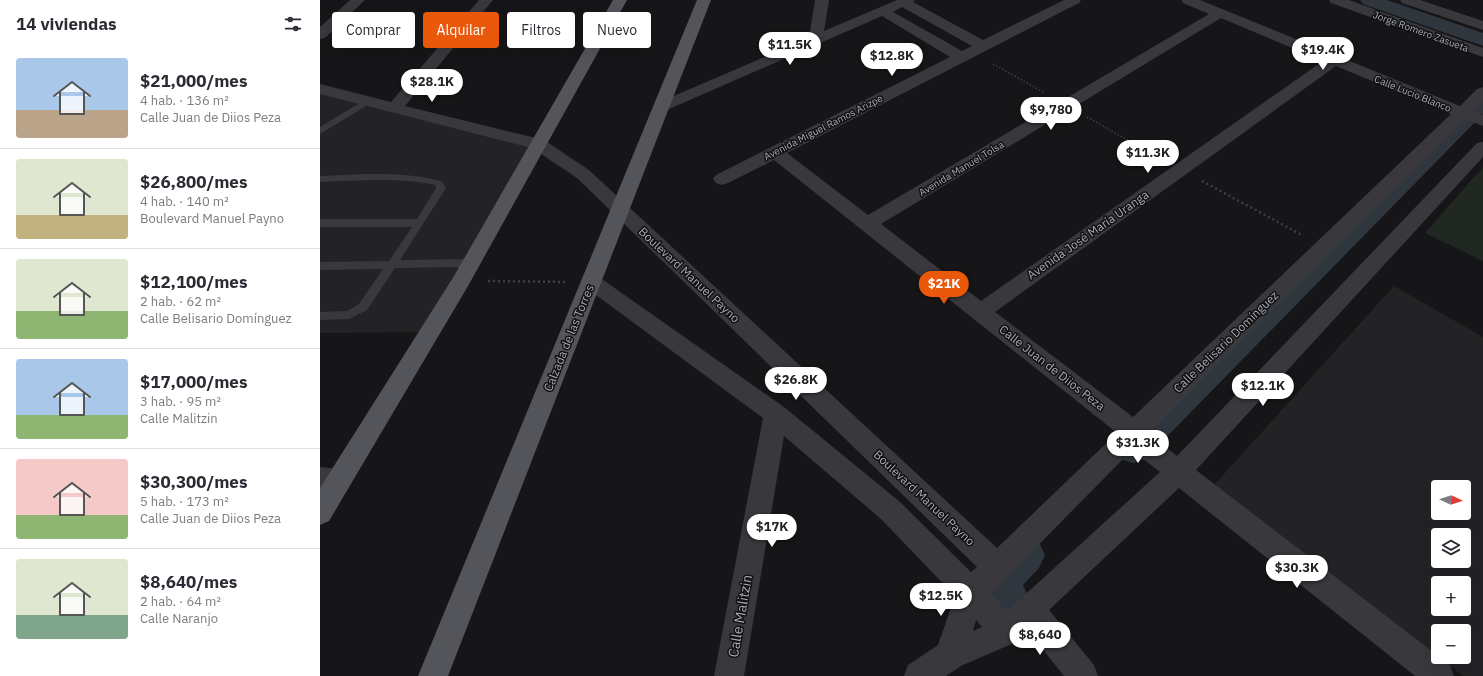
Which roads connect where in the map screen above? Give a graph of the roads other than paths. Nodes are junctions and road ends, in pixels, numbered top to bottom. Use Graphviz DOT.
graph roads {
  1 [pos="358,0"];
  2 [pos="486,0"];
  3 [pos="620,0"];
  4 [pos="704,0"];
  5 [pos="822,0"];
  6 [pos="1074,0"];
  7 [pos="1188,0"];
  8 [pos="1336,0"];
  9 [pos="1407,0"];
  10 [pos="1437,0"];
  11 [pos="905,1"];
  12 [pos="882,11"];
  13 [pos="1220,13"];
  14 [pos="1447,14"];
  15 [pos="1483,26"];
  16 [pos="320,35"];
  17 [pos="816,40"];
  18 [pos="972,52"];
  19 [pos="1483,53"];
  20 [pos="1333,61"];
  21 [pos="320,89"];
  22 [pos="1483,92"];
  23 [pos="368,101"];
  24 [pos="661,107"];
  25 [pos="396,108"];
  26 [pos="1464,114"];
  27 [pos="1483,122"];
  28 [pos="320,131"];
  29 [pos="538,144"];
  30 [pos="1483,147"];
  31 [pos="775,152"];
  32 [pos="320,179"];
  33 [pos="722,179"];
  34 [pos="619,208"];
  35 [pos="420,222"];
  36 [pos="320,223"];
  37 [pos="867,224"];
  38 [pos="471,263"];
  39 [pos="320,266"];
  40 [pos="392,266"];
  41 [pos="592,282"];
  42 [pos="980,312"];
  43 [pos="320,316"];
  44 [pos="776,414"];
  45 [pos="1136,436"];
  46 [pos="1170,465"];
  47 [pos="329,480"];
  48 [pos="320,512"];
  49 [pos="997,567"];
  50 [pos="971,592"];
  51 [pos="1029,609"];
  52 [pos="1006,632"];
  53 [pos="950,655"];
  54 [pos="433,676"];
  55 [pos="729,676"];
  56 [pos="919,676"];
  57 [pos="1083,676"];
  58 [pos="1439,676"];
  1 -- 16 [label="street"];
  2 -- 25 [label="street"];
  3 -- 29 [label="main road"];
  4 -- 24 [label="main road, Calzada de las Torres"];
  5 -- 17 [label="street"];
  6 -- 18 [label="street, Avenida Miguel Ramos Arizpe"];
  7 -- 13 [label="street, Calle Lucio Blanco"];
  8 -- 19 [label="street, Jorge Romero Zasueta"];
  9 -- 14 [label="street"];
  10 -- 14 [label="street"];
  11 -- 12 [label="street"];
  11 -- 18 [label="street"];
  12 -- 17 [label="street"];
  12 -- 18 [label="street"];
  13 -- 20 [label="street, Calle Lucio Blanco"];
  13 -- 37 [label="street, Avenida Manuel Tolsa"];
  14 -- 15 [label="street"];
  17 -- 24 [label="street"];
  18 -- 31 [label="street, Avenida Miguel Ramos Arizpe"];
  20 -- 26 [label="street, Calle Lucio Blanco"];
  20 -- 42 [label="street, Avenida José María Uranga"];
  21 -- 23 [label="street, Boulevard Manuel Payno"];
  22 -- 26 [label="street, Calle Belisario Domínguez"];
  23 -- 25 [label="street, Boulevard Manuel Payno"];
  23 -- 28 [label="lane"];
  24 -- 34 [label="main road, Calzada de las Torres"];
  25 -- 29 [label="street, Boulevard Manuel Payno"];
  26 -- 27 [label="street, Calle Lucio Blanco"];
  26 -- 45 [label="street, Calle Belisario Domínguez"];
  29 -- 34 [label="street, Boulevard Manuel Payno"];
  29 -- 38 [label="main road"];
  30 -- 46 [label="street"];
  31 -- 33 [label="street, Avenida Miguel Ramos Arizpe"];
  31 -- 37 [label="street, Calle Juan de Diios Peza"];
  32 -- 35 [label="lane"];
  34 -- 41 [label="main road, Calzada de las Torres"];
  34 -- 49 [label="street, Boulevard Manuel Payno"];
  35 -- 36 [label="lane"];
  35 -- 40 [label="lane"];
  37 -- 42 [label="street, Calle Juan de Diios Peza"];
  38 -- 40 [label="lane"];
  38 -- 47 [label="main road"];
  39 -- 40 [label="lane"];
  40 -- 43 [label="lane"];
  41 -- 44 [label="street"];
  41 -- 54 [label="main road, Calzada de las Torres"];
  42 -- 45 [label="street, Calle Juan de Diios Peza"];
  44 -- 50 [label="street"];
  44 -- 55 [label="street, Calle Malitzin"];
  45 -- 46 [label="street, Calle Juan de Diios Peza"];
  45 -- 49 [label="street, Calle Belisario Domínguez"];
  46 -- 51 [label="street"];
  46 -- 58 [label="street, Calle Juan de Diios Peza"];
  47 -- 48 [label="main road"];
  49 -- 50 [label="street, Calle Belisario Domínguez"];
  50 -- 52 [label="street"];
  50 -- 53 [label="street"];
  51 -- 52 [label="street"];
  51 -- 57 [label="street"];
  52 -- 53 [label="street"];
  53 -- 56 [label="street"];
}
